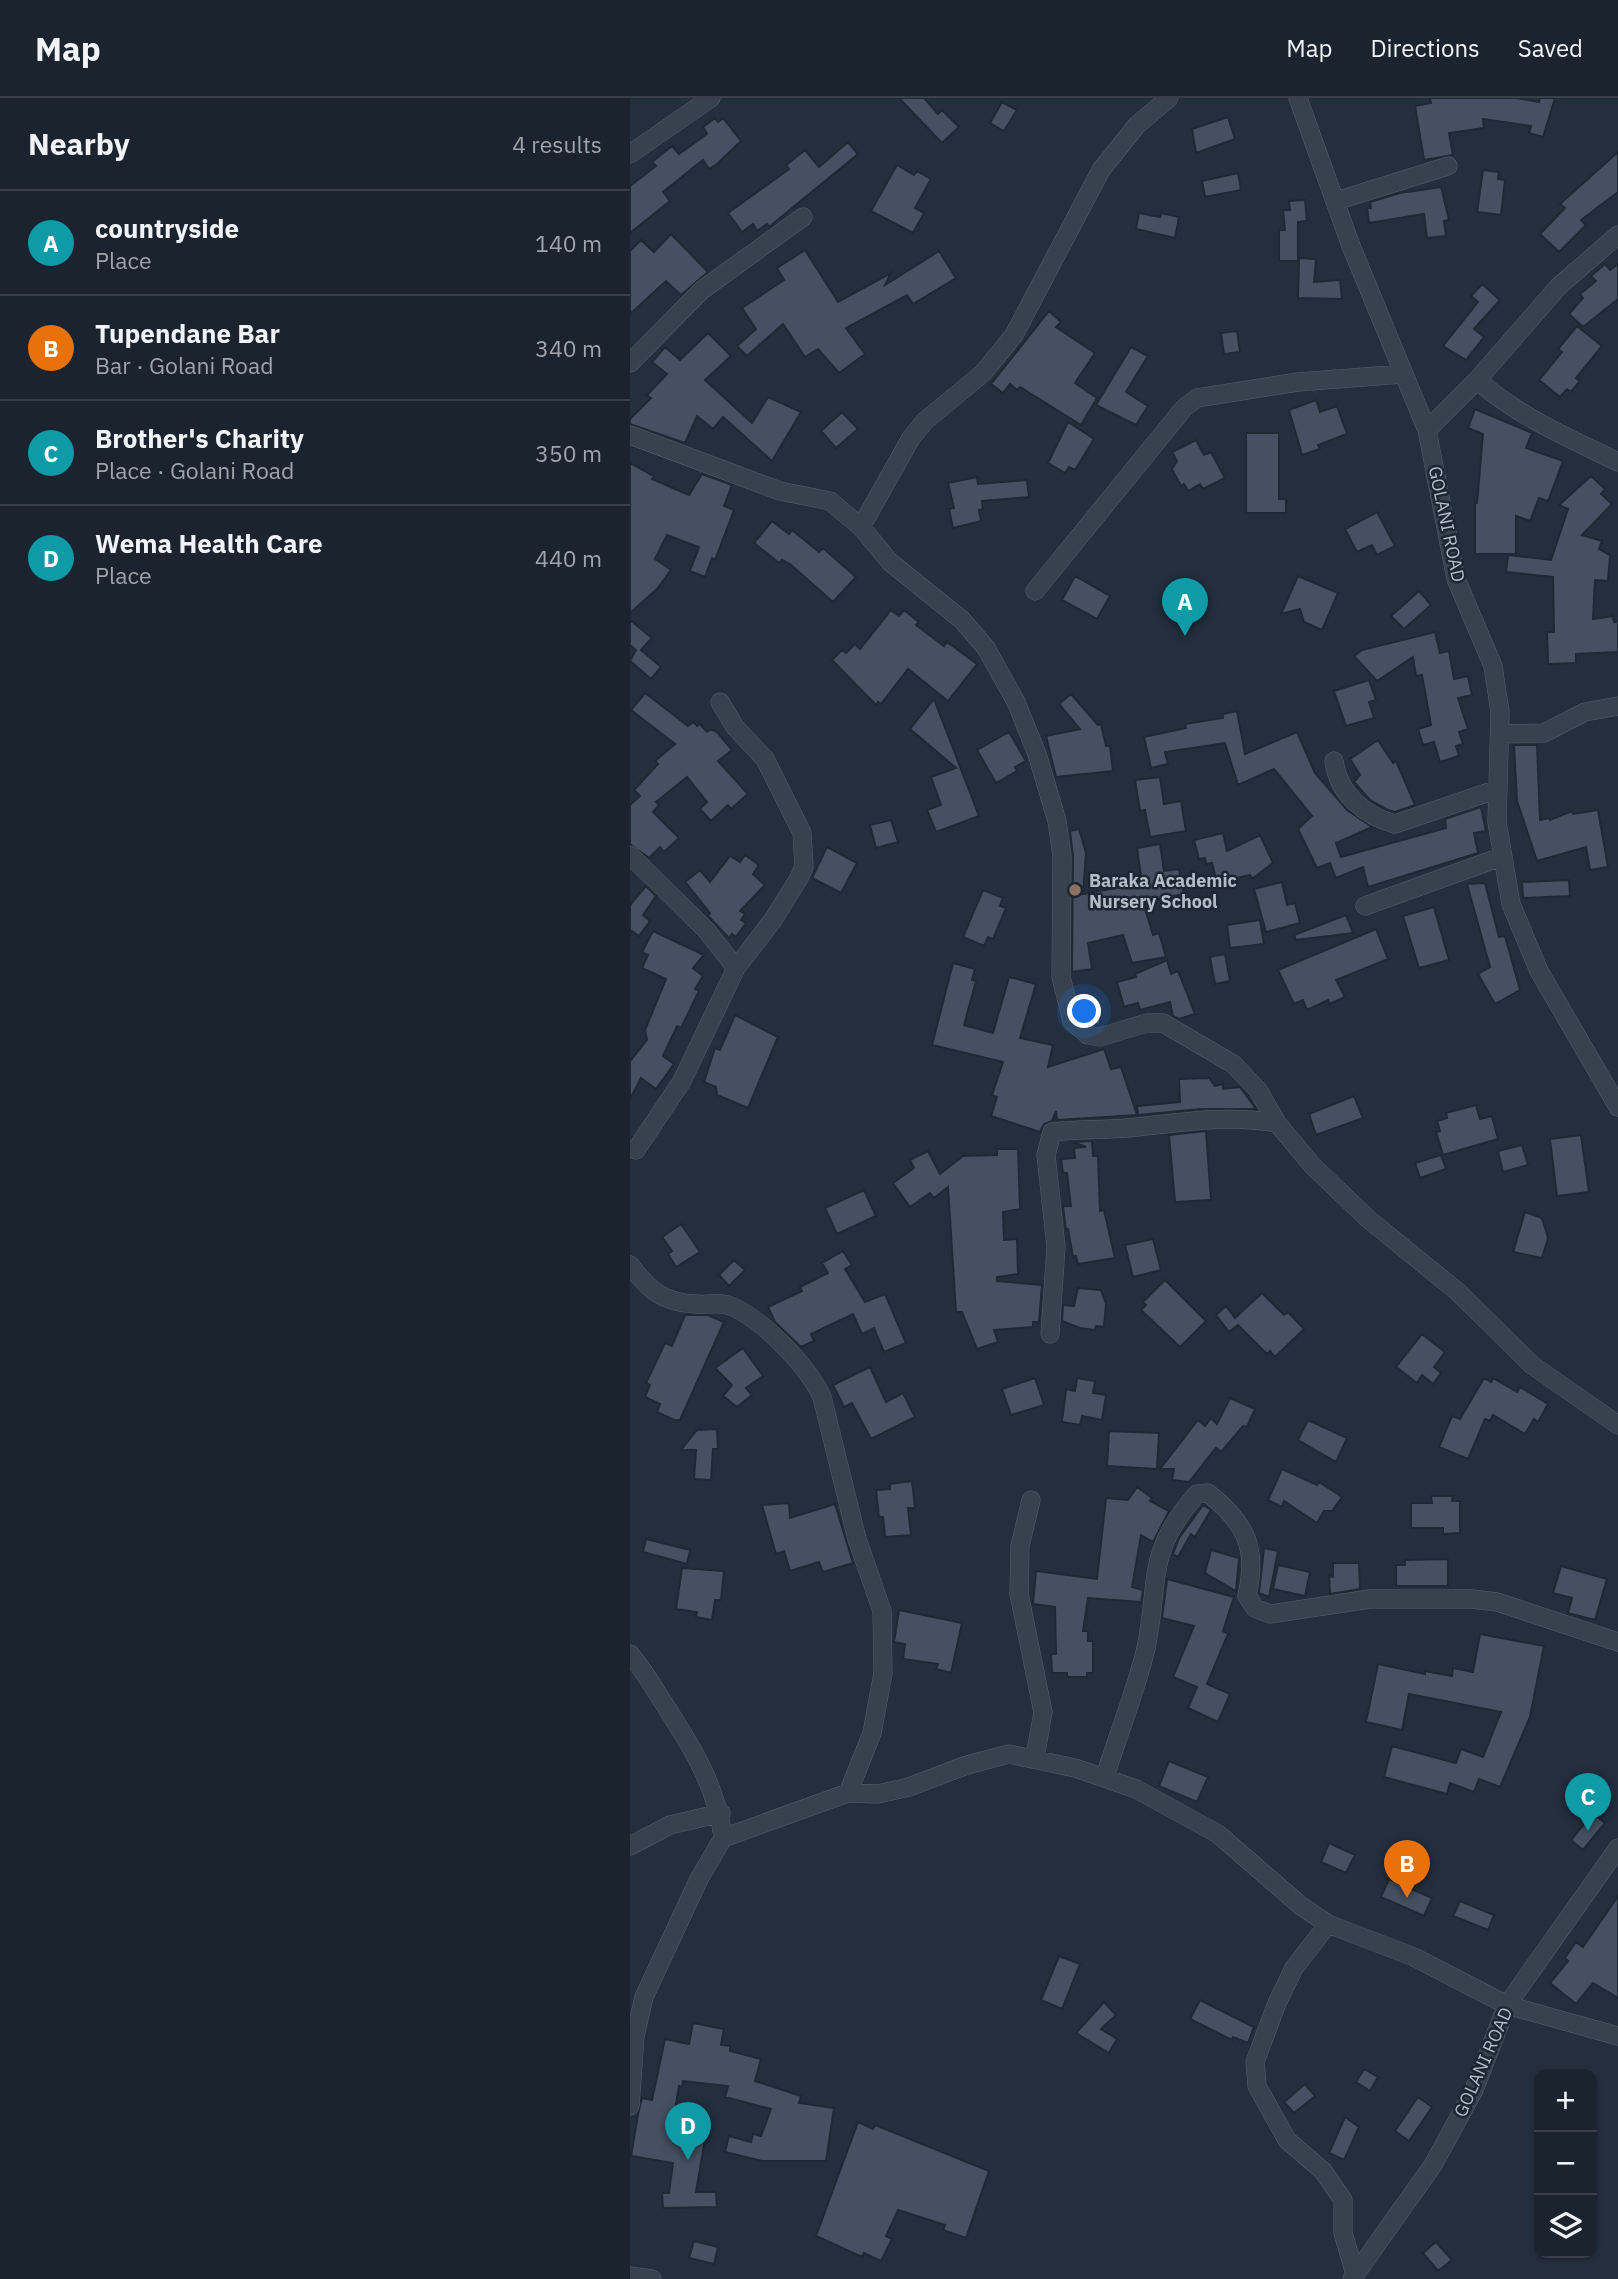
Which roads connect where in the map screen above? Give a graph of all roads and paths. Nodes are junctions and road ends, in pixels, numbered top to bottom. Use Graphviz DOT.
graph roads {
  1 [pos="711,98"];
  2 [pos="1169,98"];
  3 [pos="1298,98"];
  4 [pos="630,154"];
  5 [pos="1448,166"];
  6 [pos="1336,201"];
  7 [pos="803,217"];
  8 [pos="1618,235"];
  9 [pos="630,363"];
  10 [pos="1404,374"];
  11 [pos="1477,380"];
  12 [pos="1427,430"];
  13 [pos="630,435"];
  14 [pos="1618,462"];
  15 [pos="861,527"];
  16 [pos="1034,591"];
  17 [pos="720,702"];
  18 [pos="1618,706"];
  19 [pos="1500,734"];
  20 [pos="1334,761"];
  21 [pos="1498,789"];
  22 [pos="630,855"];
  23 [pos="1502,857"];
  24 [pos="1366,906"];
  25 [pos="736,968"];
  26 [pos="1618,1107"];
  27 [pos="1277,1123"];
  28 [pos="632,1152"];
  29 [pos="630,1265"];
  30 [pos="1050,1334"];
  31 [pos="1618,1425"];
  32 [pos="1031,1500"];
  33 [pos="1618,1642"];
  34 [pos="630,1654"];
  35 [pos="1035,1757"];
  36 [pos="1105,1776"];
  37 [pos="848,1793"];
  38 [pos="721,1813"];
  39 [pos="723,1838"];
  40 [pos="630,1846"];
  41 [pos="1618,1848"];
  42 [pos="1328,1924"];
  43 [pos="1507,2005"];
  44 [pos="1618,2036"];
  45 [pos="630,2106"];
  46 [pos="630,2276"];
  47 [pos="1353,2277"];
  48 [pos="652,2279"];
  1 -- 4 [label="street"];
  2 -- 15 [label="street"];
  3 -- 6 [label="street, GOLANI ROAD"];
  5 -- 6 [label="street"];
  6 -- 10 [label="street, GOLANI ROAD"];
  7 -- 9 [label="street"];
  8 -- 11 [label="street"];
  10 -- 12 [label="street, GOLANI ROAD"];
  10 -- 16 [label="street"];
  11 -- 12 [label="street"];
  11 -- 14 [label="street"];
  12 -- 19 [label="street, GOLANI ROAD"];
  13 -- 15 [label="street"];
  15 -- 27 [label="street"];
  17 -- 25 [label="street"];
  18 -- 19 [label="street"];
  19 -- 21 [label="street, GOLANI ROAD"];
  20 -- 21 [label="street"];
  21 -- 23 [label="street, GOLANI ROAD"];
  22 -- 25 [label="street"];
  23 -- 24 [label="street"];
  23 -- 26 [label="street, GOLANI ROAD"];
  25 -- 28 [label="street"];
  27 -- 30 [label="street"];
  27 -- 31 [label="street"];
  29 -- 37 [label="street"];
  32 -- 35 [label="street"];
  33 -- 36 [label="street"];
  34 -- 38 [label="street"];
  35 -- 36 [label="street"];
  35 -- 37 [label="street"];
  36 -- 42 [label="street"];
  37 -- 39 [label="street"];
  38 -- 39 [label="street"];
  38 -- 40 [label="street"];
  39 -- 45 [label="street"];
  41 -- 43 [label="street, GOLANI ROAD"];
  42 -- 43 [label="street"];
  42 -- 47 [label="street"];
  43 -- 44 [label="street"];
  43 -- 47 [label="street, GOLANI ROAD"];
  46 -- 48 [label="street"];
}
